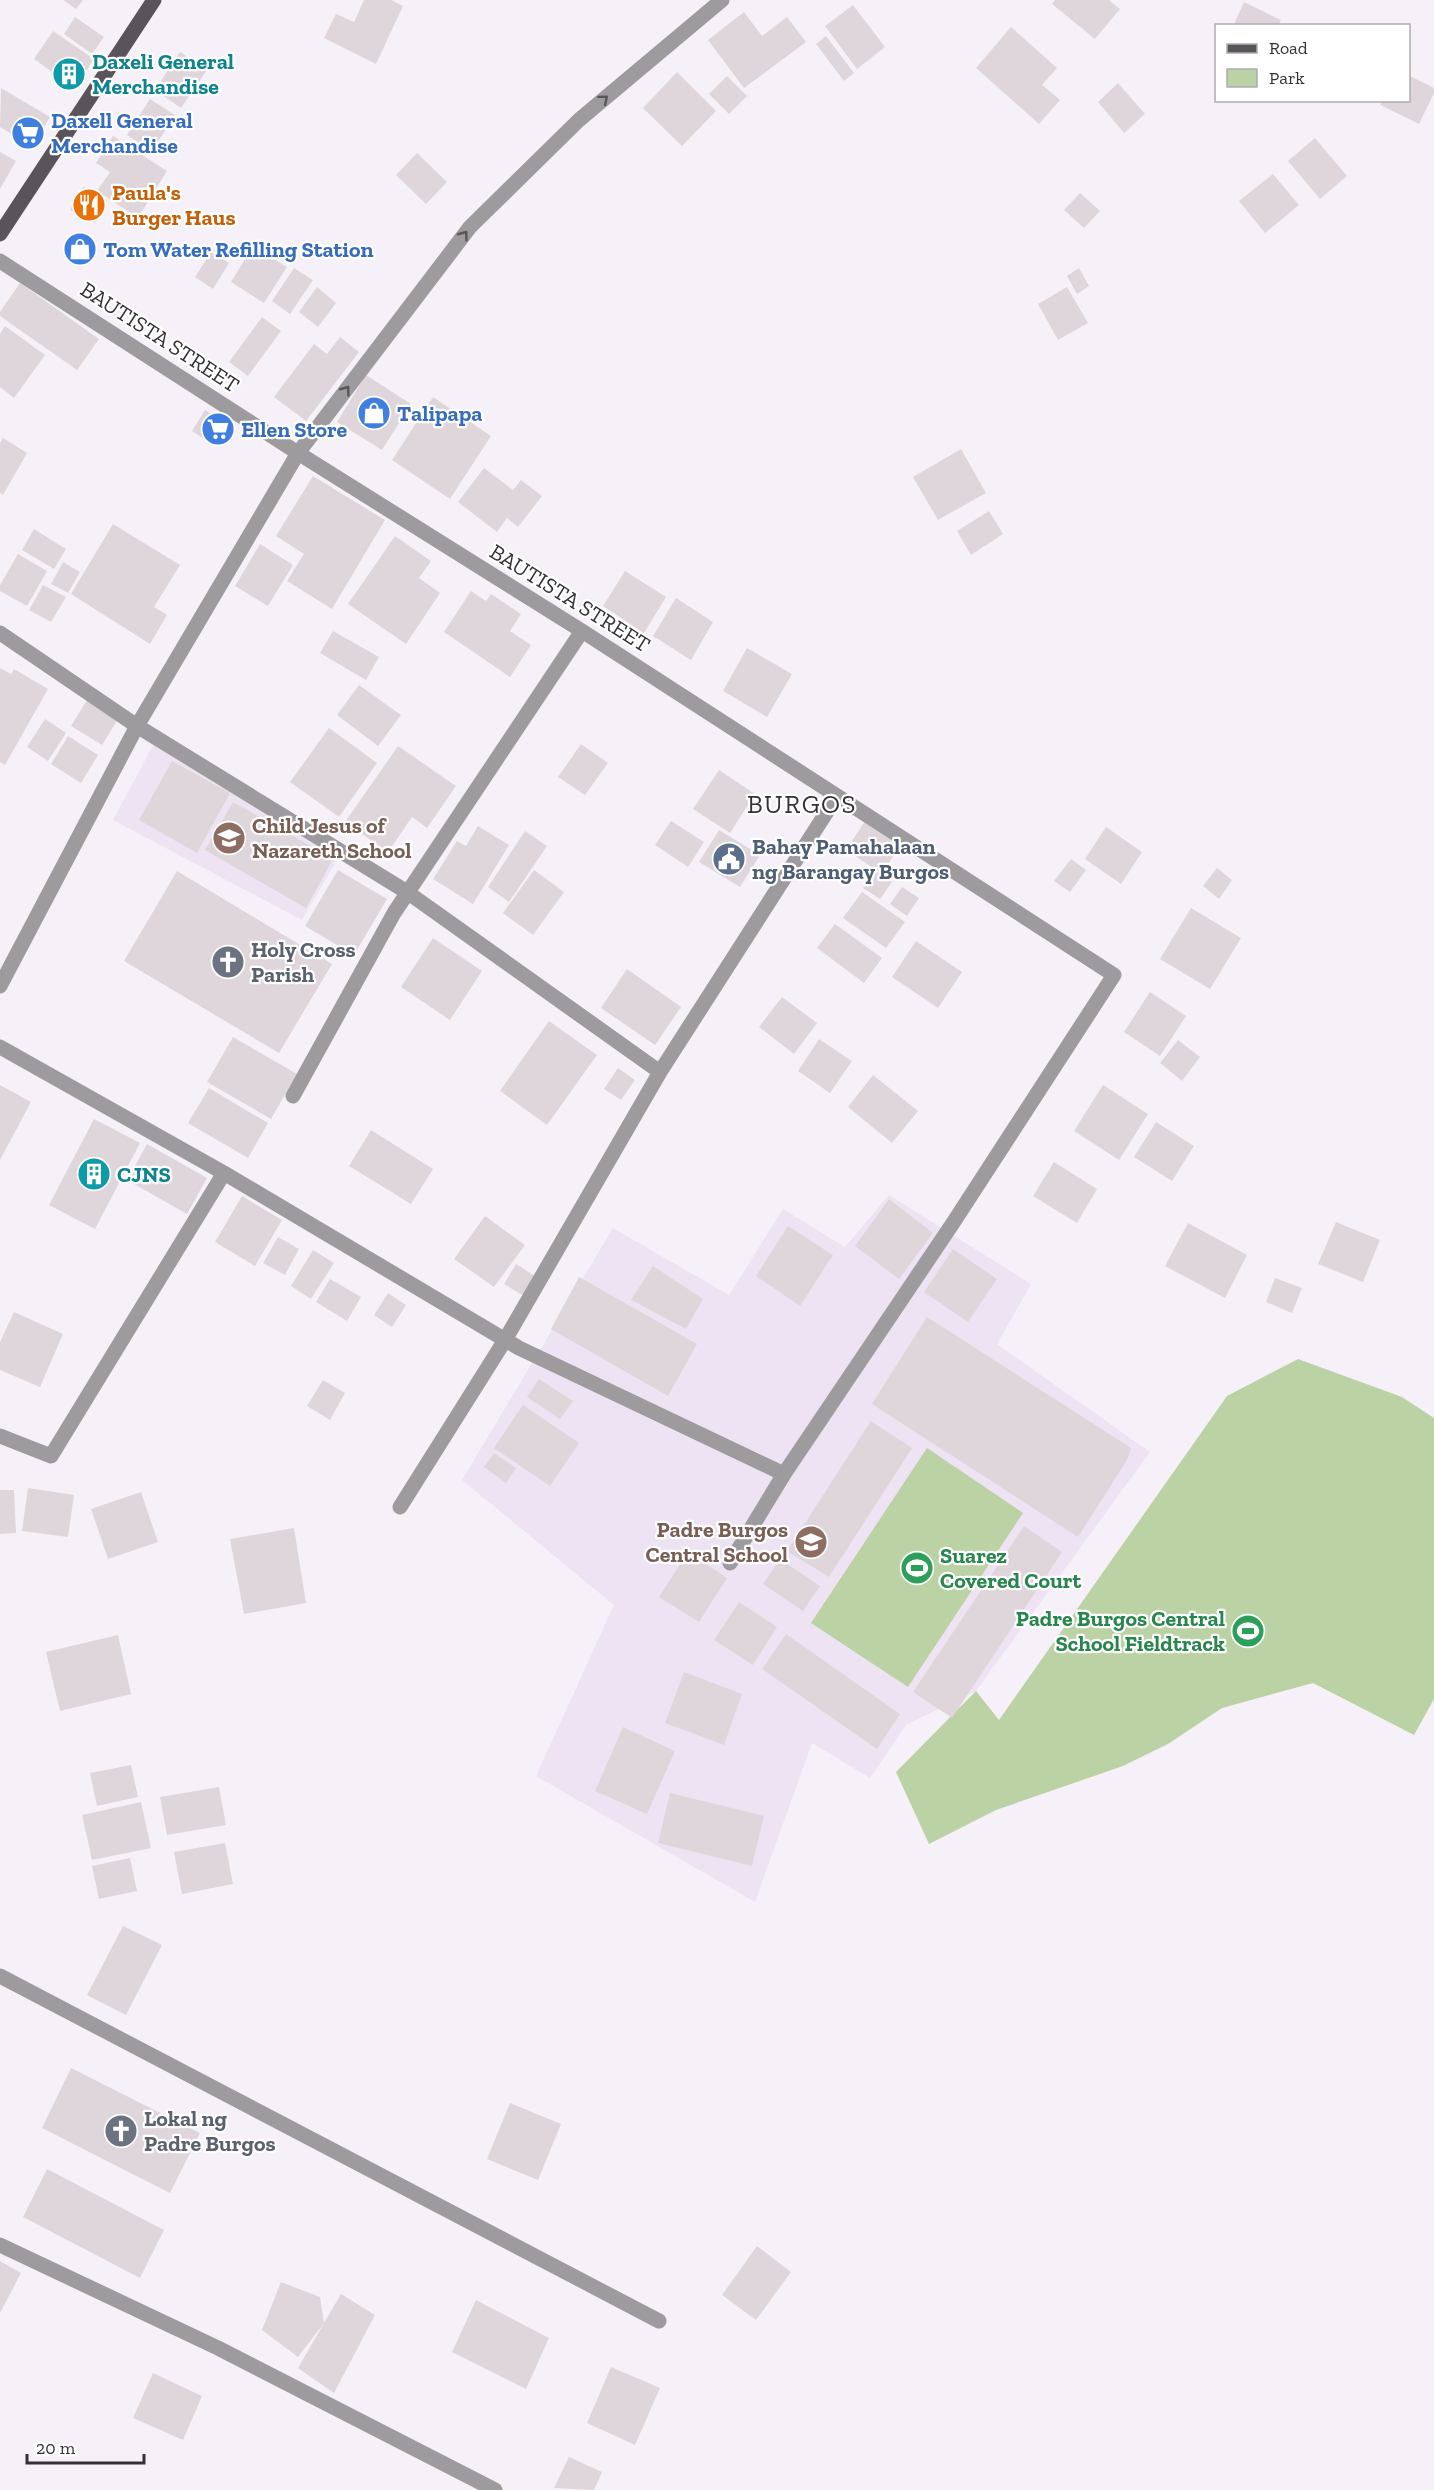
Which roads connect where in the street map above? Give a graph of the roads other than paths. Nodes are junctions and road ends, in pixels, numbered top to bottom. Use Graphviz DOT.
graph roads {
  1 [pos="154,0"];
  2 [pos="722,0"];
  3 [pos="0,234"];
  4 [pos="0,261"];
  5 [pos="298,453"];
  6 [pos="582,632"];
  7 [pos="0,633"];
  8 [pos="136,726"];
  9 [pos="837,796"];
  10 [pos="407,892"];
  11 [pos="0,986"];
  12 [pos="0,1047"];
  13 [pos="660,1072"];
  14 [pos="294,1096"];
  15 [pos="224,1173"];
  16 [pos="505,1340"];
  17 [pos="0,1436"];
  18 [pos="784,1474"];
  19 [pos="400,1507"];
  20 [pos="730,1563"];
  21 [pos="0,1976"];
  22 [pos="0,2245"];
  23 [pos="659,2321"];
  24 [pos="495,2490"];
  1 -- 3 [label="main road"];
  5 -- 2 [label="street, one-way"];
  4 -- 5 [label="street, BAUTISTA STREET"];
  5 -- 6 [label="street, BAUTISTA STREET"];
  5 -- 8 [label="street"];
  6 -- 9 [label="street, BAUTISTA STREET"];
  6 -- 10 [label="street"];
  7 -- 8 [label="street"];
  8 -- 10 [label="street"];
  8 -- 11 [label="street"];
  9 -- 13 [label="street"];
  9 -- 18 [label="street, BAUTISTA STREET"];
  10 -- 13 [label="street"];
  10 -- 14 [label="street"];
  12 -- 15 [label="street"];
  13 -- 16 [label="street"];
  15 -- 16 [label="street"];
  15 -- 17 [label="street"];
  16 -- 18 [label="street"];
  16 -- 19 [label="street"];
  18 -- 20 [label="street"];
  21 -- 23 [label="street"];
  22 -- 24 [label="street"];
}
